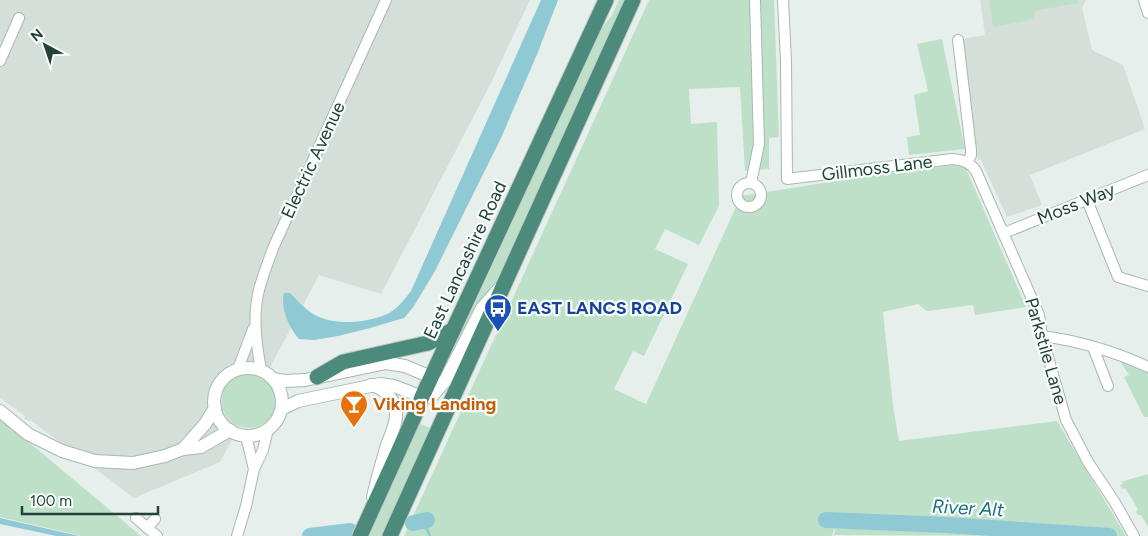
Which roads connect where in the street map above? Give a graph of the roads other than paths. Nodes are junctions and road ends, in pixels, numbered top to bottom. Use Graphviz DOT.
graph roads {
  1 [pos="386,0"];
  2 [pos="606,0"];
  3 [pos="611,0"];
  4 [pos="633,0"];
  5 [pos="756,0"];
  6 [pos="783,0"];
  7 [pos="1144,0"];
  8 [pos="1148,13"];
  9 [pos="19,18"];
  10 [pos="590,34"];
  11 [pos="958,40"];
  12 [pos="0,61"];
  13 [pos="967,162"];
  14 [pos="1148,175"];
  15 [pos="751,183"];
  16 [pos="1087,200"];
  17 [pos="1004,233"];
  18 [pos="505,282"];
  19 [pos="1148,286"];
  20 [pos="255,324"];
  21 [pos="453,330"];
  22 [pos="1042,336"];
  23 [pos="1093,347"];
  24 [pos="1148,367"];
  25 [pos="238,369"];
  26 [pos="261,370"];
  27 [pos="317,377"];
  28 [pos="273,379"];
  29 [pos="436,382"];
  30 [pos="369,385"];
  31 [pos="1108,386"];
  32 [pos="422,397"];
  33 [pos="215,408"];
  34 [pos="282,409"];
  35 [pos="0,411"];
  36 [pos="447,411"];
  37 [pos="268,429"];
  38 [pos="230,430"];
  39 [pos="246,436"];
  40 [pos="182,449"];
  41 [pos="254,469"];
  42 [pos="370,514"];
  43 [pos="136,518"];
  44 [pos="156,519"];
  45 [pos="147,528"];
  46 [pos="1132,532"];
  47 [pos="156,536"];
  48 [pos="237,536"];
  49 [pos="360,536"];
  50 [pos="390,536"];
  1 -- 20 [label="street, Electric Avenue"];
  2 -- 10 [label="highway, East Lancashire Road"];
  3 -- 10 [label="street"];
  4 -- 18 [label="highway"];
  5 -- 15 [label="street"];
  6 -- 13 [label="street, Gillmoss Lane"];
  7 -- 8 [label="street"];
  9 -- 12 [label="street"];
  10 -- 21 [label="highway, East Lancashire Road"];
  11 -- 13 [label="street"];
  13 -- 17 [label="street, Parkstile Lane"];
  14 -- 16 [label="street, Moss Way"];
  16 -- 17 [label="street, Moss Way"];
  16 -- 19 [label="street"];
  17 -- 22 [label="street, Parkstile Lane"];
  18 -- 29 [label="street"];
  18 -- 36 [label="highway"];
  20 -- 25 [label="street, Electric Avenue"];
  20 -- 26 [label="street, Electric Avenue"];
  21 -- 27 [label="highway"];
  21 -- 29 [label="highway, East Lancashire Road"];
  22 -- 23 [label="street"];
  22 -- 46 [label="street, Parkstile Lane"];
  23 -- 24 [label="street"];
  23 -- 31 [label="street"];
  25 -- 26 [label="street"];
  25 -- 33 [label="street"];
  26 -- 28 [label="street"];
  27 -- 28 [label="street"];
  27 -- 29 [label="street"];
  28 -- 34 [label="street"];
  29 -- 32 [label="highway, East Lancashire Road"];
  29 -- 36 [label="street"];
  30 -- 32 [label="street"];
  30 -- 34 [label="street"];
  30 -- 42 [label="street"];
  32 -- 42 [label="highway, East Lancashire Road"];
  33 -- 38 [label="street"];
  33 -- 40 [label="street"];
  34 -- 37 [label="street"];
  35 -- 40 [label="street"];
  36 -- 50 [label="highway"];
  37 -- 39 [label="street"];
  37 -- 41 [label="street"];
  38 -- 39 [label="street"];
  38 -- 40 [label="street"];
  39 -- 41 [label="street"];
  41 -- 48 [label="street"];
  42 -- 49 [label="highway, East Lancashire Road"];
  43 -- 45 [label="street"];
  44 -- 45 [label="street"];
  45 -- 47 [label="street"];
}
